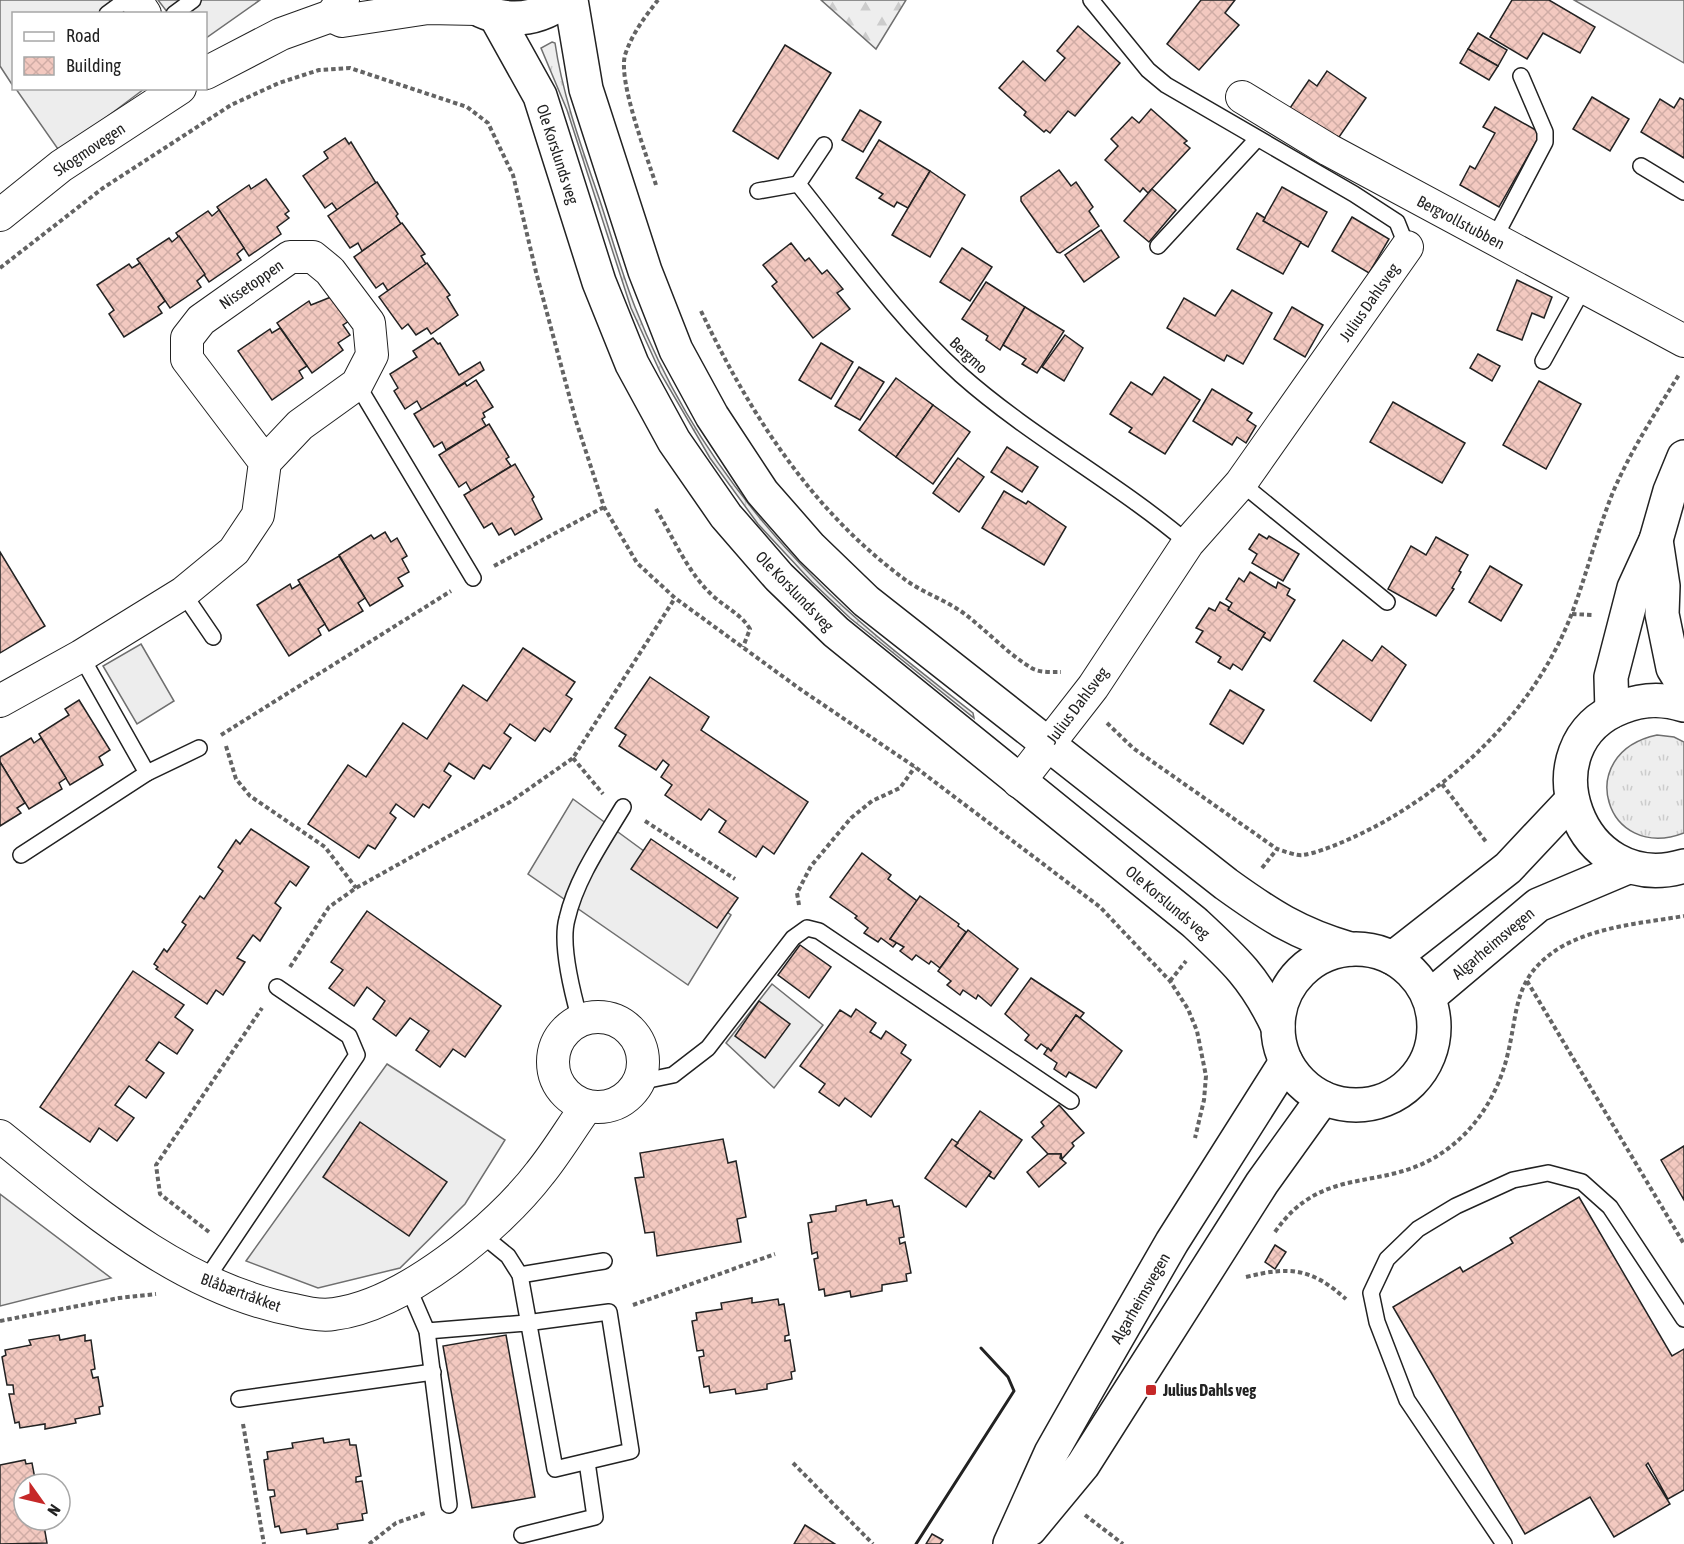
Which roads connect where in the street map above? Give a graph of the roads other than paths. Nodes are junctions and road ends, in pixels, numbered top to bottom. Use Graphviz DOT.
graph roads {
  1 [pos="126,0"];
  2 [pos="193,0"];
  3 [pos="565,0"];
  4 [pos="571,0"];
  5 [pos="1091,0"];
  6 [pos="337,8"];
  7 [pos="479,9"];
  8 [pos="110,12"];
  9 [pos="177,12"];
  10 [pos="207,72"];
  11 [pos="1521,76"];
  12 [pos="177,90"];
  13 [pos="1242,97"];
  14 [pos="1257,139"];
  15 [pos="824,145"];
  16 [pos="1641,166"];
  17 [pos="798,184"];
  18 [pos="758,191"];
  19 [pos="1684,192"];
  20 [pos="0,214"];
  21 [pos="1494,239"];
  22 [pos="1158,246"];
  23 [pos="1407,248"];
  24 [pos="1584,287"];
  25 [pos="1684,341"];
  26 [pos="1543,361"];
  27 [pos="357,384"];
  28 [pos="1684,457"];
  29 [pos="265,462"];
  30 [pos="1241,483"];
  31 [pos="1656,540"];
  32 [pos="1188,543"];
  33 [pos="473,578"];
  34 [pos="183,593"];
  35 [pos="1387,602"];
  36 [pos="213,637"];
  37 [pos="81,656"];
  38 [pos="1684,686"];
  39 [pos="0,700"];
  40 [pos="1684,705"];
  41 [pos="1612,711"];
  42 [pos="1048,744"];
  43 [pos="199,748"];
  44 [pos="147,773"];
  45 [pos="1019,782"];
  46 [pos="1572,800"];
  47 [pos="623,807"];
  48 [pos="21,855"];
  49 [pos="1684,866"];
  50 [pos="1628,867"];
  51 [pos="1350,949"];
  52 [pos="1393,958"];
  53 [pos="277,987"];
  54 [pos="1429,997"];
  55 [pos="580,1020"];
  56 [pos="1278,1027"];
  57 [pos="1286,1062"];
  58 [pos="639,1082"];
  59 [pos="1323,1098"];
  60 [pos="1071,1101"];
  61 [pos="587,1106"];
  62 [pos="0,1136"];
  63 [pos="481,1234"];
  64 [pos="604,1261"];
  65 [pos="520,1275"];
  66 [pos="205,1281"];
  67 [pos="408,1287"];
  68 [pos="1684,1319"];
  69 [pos="526,1323"];
  70 [pos="427,1331"];
  71 [pos="433,1372"];
  72 [pos="239,1399"];
  73 [pos="587,1462"];
  74 [pos="449,1505"];
  75 [pos="522,1535"];
  76 [pos="1010,1544"];
  77 [pos="1017,1544"];
  78 [pos="1504,1544"];
  1 -- 8 [label="lane"];
  2 -- 9 [label="lane"];
  3 -- 7 [label="main road"];
  4 -- 42 [label="main road"];
  5 -- 14 [label="lane, Julius Dahlsveg"];
  6 -- 7 [label="street"];
  6 -- 10 [label="street"];
  7 -- 45 [label="main road, Ole Korslunds veg"];
  11 -- 21 [label="lane"];
  12 -- 20 [label="street, Skogmovegen"];
  13 -- 21 [label="street, Bergvollstubben"];
  14 -- 22 [label="lane"];
  14 -- 23 [label="lane, Julius Dahlsveg"];
  15 -- 17 [label="lane"];
  16 -- 19 [label="lane"];
  17 -- 18 [label="lane"];
  17 -- 32 [label="lane, Bergmo"];
  21 -- 24 [label="street, Bergvollstubben"];
  23 -- 30 [label="street, Julius Dahlsveg"];
  24 -- 25 [label="street, Bergvollstubben"];
  24 -- 26 [label="lane"];
  27 -- 29 [label="street, Nissetoppen"];
  27 -- 29 [label="street, Nissetoppen"];
  27 -- 33 [label="lane"];
  28 -- 31 [label="main road"];
  29 -- 34 [label="street"];
  30 -- 32 [label="street, Julius Dahlsveg"];
  30 -- 35 [label="lane"];
  31 -- 38 [label="main road"];
  31 -- 41 [label="main road"];
  32 -- 42 [label="street, Julius Dahlsveg"];
  34 -- 36 [label="lane"];
  34 -- 37 [label="street"];
  37 -- 39 [label="street"];
  37 -- 44 [label="lane"];
  40 -- 41 [label="main road"];
  41 -- 46 [label="main road"];
  42 -- 45 [label="street, Julius Dahlsveg"];
  42 -- 51 [label="main road"];
  43 -- 44 [label="lane"];
  44 -- 48 [label="lane"];
  45 -- 56 [label="main road, Ole Korslunds veg"];
  46 -- 50 [label="main road"];
  46 -- 52 [label="main road"];
  47 -- 55 [label="lane"];
  49 -- 50 [label="main road"];
  50 -- 54 [label="main road, Algarheimsvegen"];
  51 -- 52 [label="main road"];
  51 -- 56 [label="main road"];
  52 -- 54 [label="main road"];
  53 -- 66 [label="lane"];
  54 -- 59 [label="main road"];
  55 -- 58 [label="street"];
  55 -- 61 [label="street"];
  56 -- 57 [label="main road"];
  57 -- 59 [label="main road"];
  57 -- 76 [label="main road, Algarheimsvegen"];
  58 -- 60 [label="lane"];
  58 -- 61 [label="street"];
  59 -- 77 [label="main road"];
  61 -- 63 [label="street, Blåbærtråkket"];
  62 -- 66 [label="street, Blåbærtråkket"];
  63 -- 65 [label="lane"];
  63 -- 67 [label="street, Blåbærtråkket"];
  64 -- 65 [label="lane"];
  65 -- 69 [label="lane"];
  66 -- 67 [label="street, Blåbærtråkket"];
  67 -- 70 [label="lane"];
  68 -- 78 [label="lane"];
  69 -- 70 [label="lane"];
  69 -- 73 [label="lane"];
  69 -- 73 [label="lane"];
  70 -- 71 [label="lane"];
  71 -- 72 [label="lane"];
  71 -- 74 [label="lane"];
  73 -- 75 [label="lane"];
}
